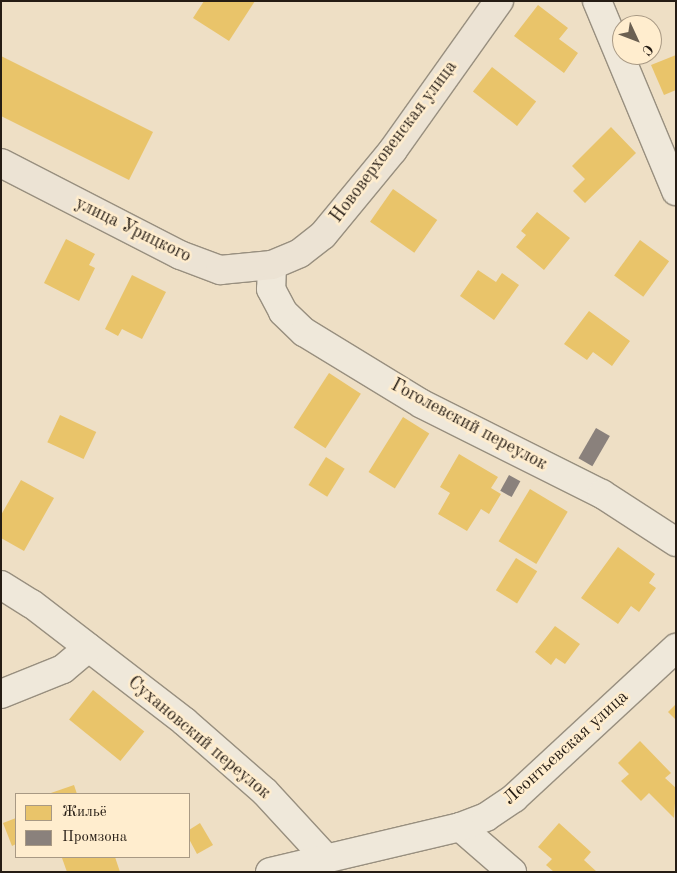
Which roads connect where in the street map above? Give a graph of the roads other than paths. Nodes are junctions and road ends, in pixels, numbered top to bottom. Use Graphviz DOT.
graph roads {
  1 [pos="499,1"];
  2 [pos="597,1"];
  3 [pos="1,163"];
  4 [pos="676,192"];
  5 [pos="272,265"];
  6 [pos="676,542"];
  7 [pos="1,586"];
  8 [pos="88,648"];
  9 [pos="676,648"];
  10 [pos="1,694"];
  11 [pos="460,827"];
  12 [pos="325,857"];
  13 [pos="270,872"];
  14 [pos="512,872"];
  1 -- 5 [label="main road, Нововерховенская улица"];
  2 -- 4 [label="street"];
  3 -- 5 [label="main road, улица Урицкого"];
  5 -- 6 [label="street, Гоголевский переулок"];
  7 -- 8 [label="street, Сухановский переулок"];
  8 -- 10 [label="street"];
  8 -- 12 [label="street, Сухановский переулок"];
  9 -- 11 [label="street, Леонтьевская улица"];
  11 -- 12 [label="street, Леонтьевская улица"];
  11 -- 14 [label="street"];
  12 -- 13 [label="street, Леонтьевская улица"];
}
